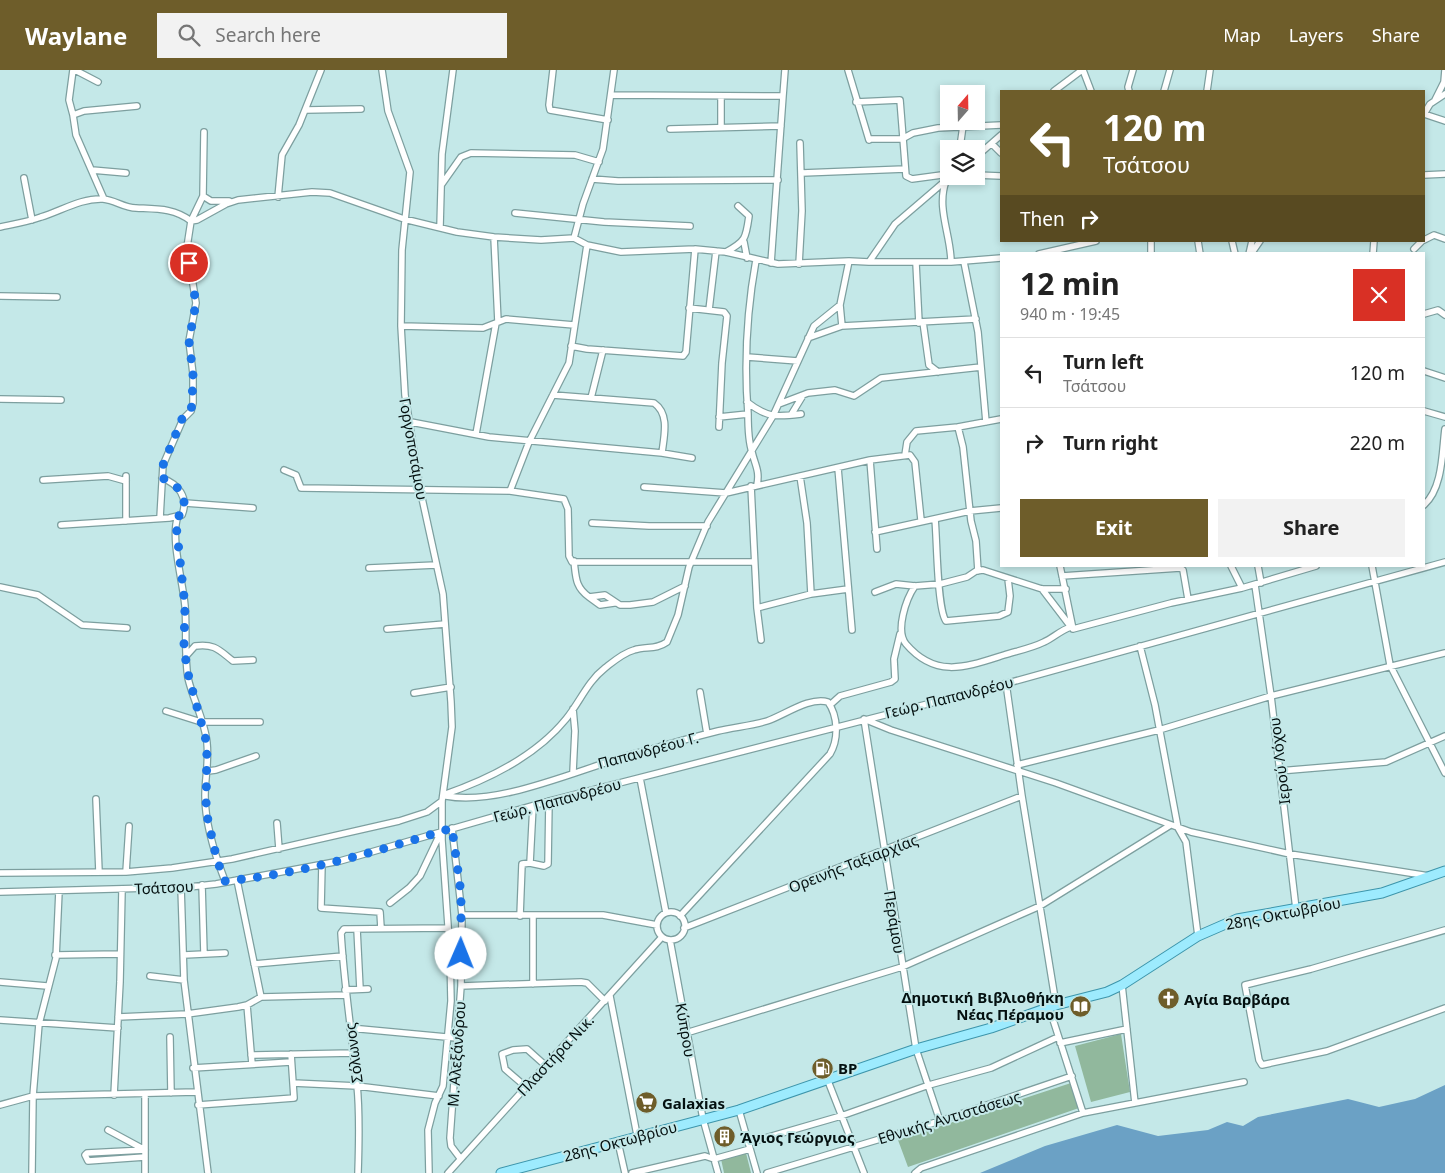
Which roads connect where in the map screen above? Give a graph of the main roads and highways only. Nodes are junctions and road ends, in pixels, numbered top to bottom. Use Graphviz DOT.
graph roads {
  1 [pos="1445,871"];
  2 [pos="528,1170"];
  3 [pos="501,1173"];
  1 -- 2 [label="main road, 28ης Οκτωβρίου"];
  2 -- 3 [label="main road, 28ης Οκτωβρίου"];
}
